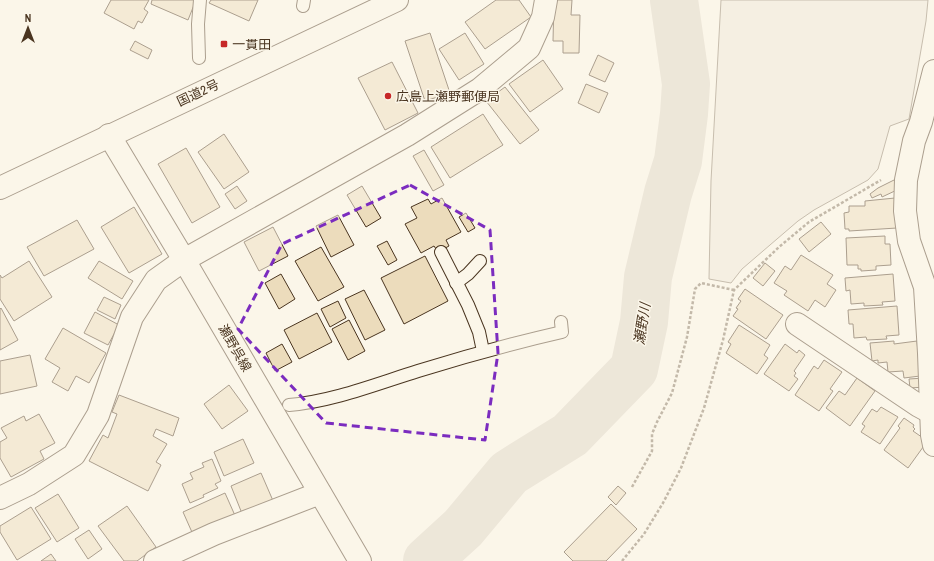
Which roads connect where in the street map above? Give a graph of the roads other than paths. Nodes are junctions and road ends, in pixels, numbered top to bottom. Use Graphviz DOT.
graph roads {
  1 [pos="200,0"];
  2 [pos="398,0"];
  3 [pos="546,0"];
  4 [pos="199,58"];
  5 [pos="934,71"];
  6 [pos="109,135"];
  7 [pos="0,188"];
  8 [pos="441,252"];
  9 [pos="184,260"];
  10 [pos="480,260"];
  11 [pos="456,283"];
  12 [pos="561,322"];
  13 [pos="797,324"];
  14 [pos="483,351"];
  15 [pos="290,405"];
  16 [pos="932,413"];
  17 [pos="934,444"];
  18 [pos="0,498"];
  19 [pos="323,498"];
  20 [pos="155,561"];
  21 [pos="360,561"];
  1 -- 4 [label="lane"];
  2 -- 6 [label="main road, 国道2号"];
  3 -- 9 [label="main road"];
  5 -- 16 [label="main road"];
  6 -- 7 [label="main road, 国道2号"];
  6 -- 9 [label="main road, 瀬野呉線"];
  8 -- 11 [label="lane"];
  9 -- 18 [label="main road"];
  9 -- 19 [label="main road, 瀬野呉線"];
  10 -- 11 [label="lane"];
  11 -- 14 [label="lane"];
  12 -- 14 [label="lane"];
  13 -- 16 [label="main road"];
  14 -- 15 [label="lane"];
  16 -- 17 [label="main road"];
  19 -- 20 [label="main road"];
  19 -- 21 [label="main road, 瀬野呉線"];
}
